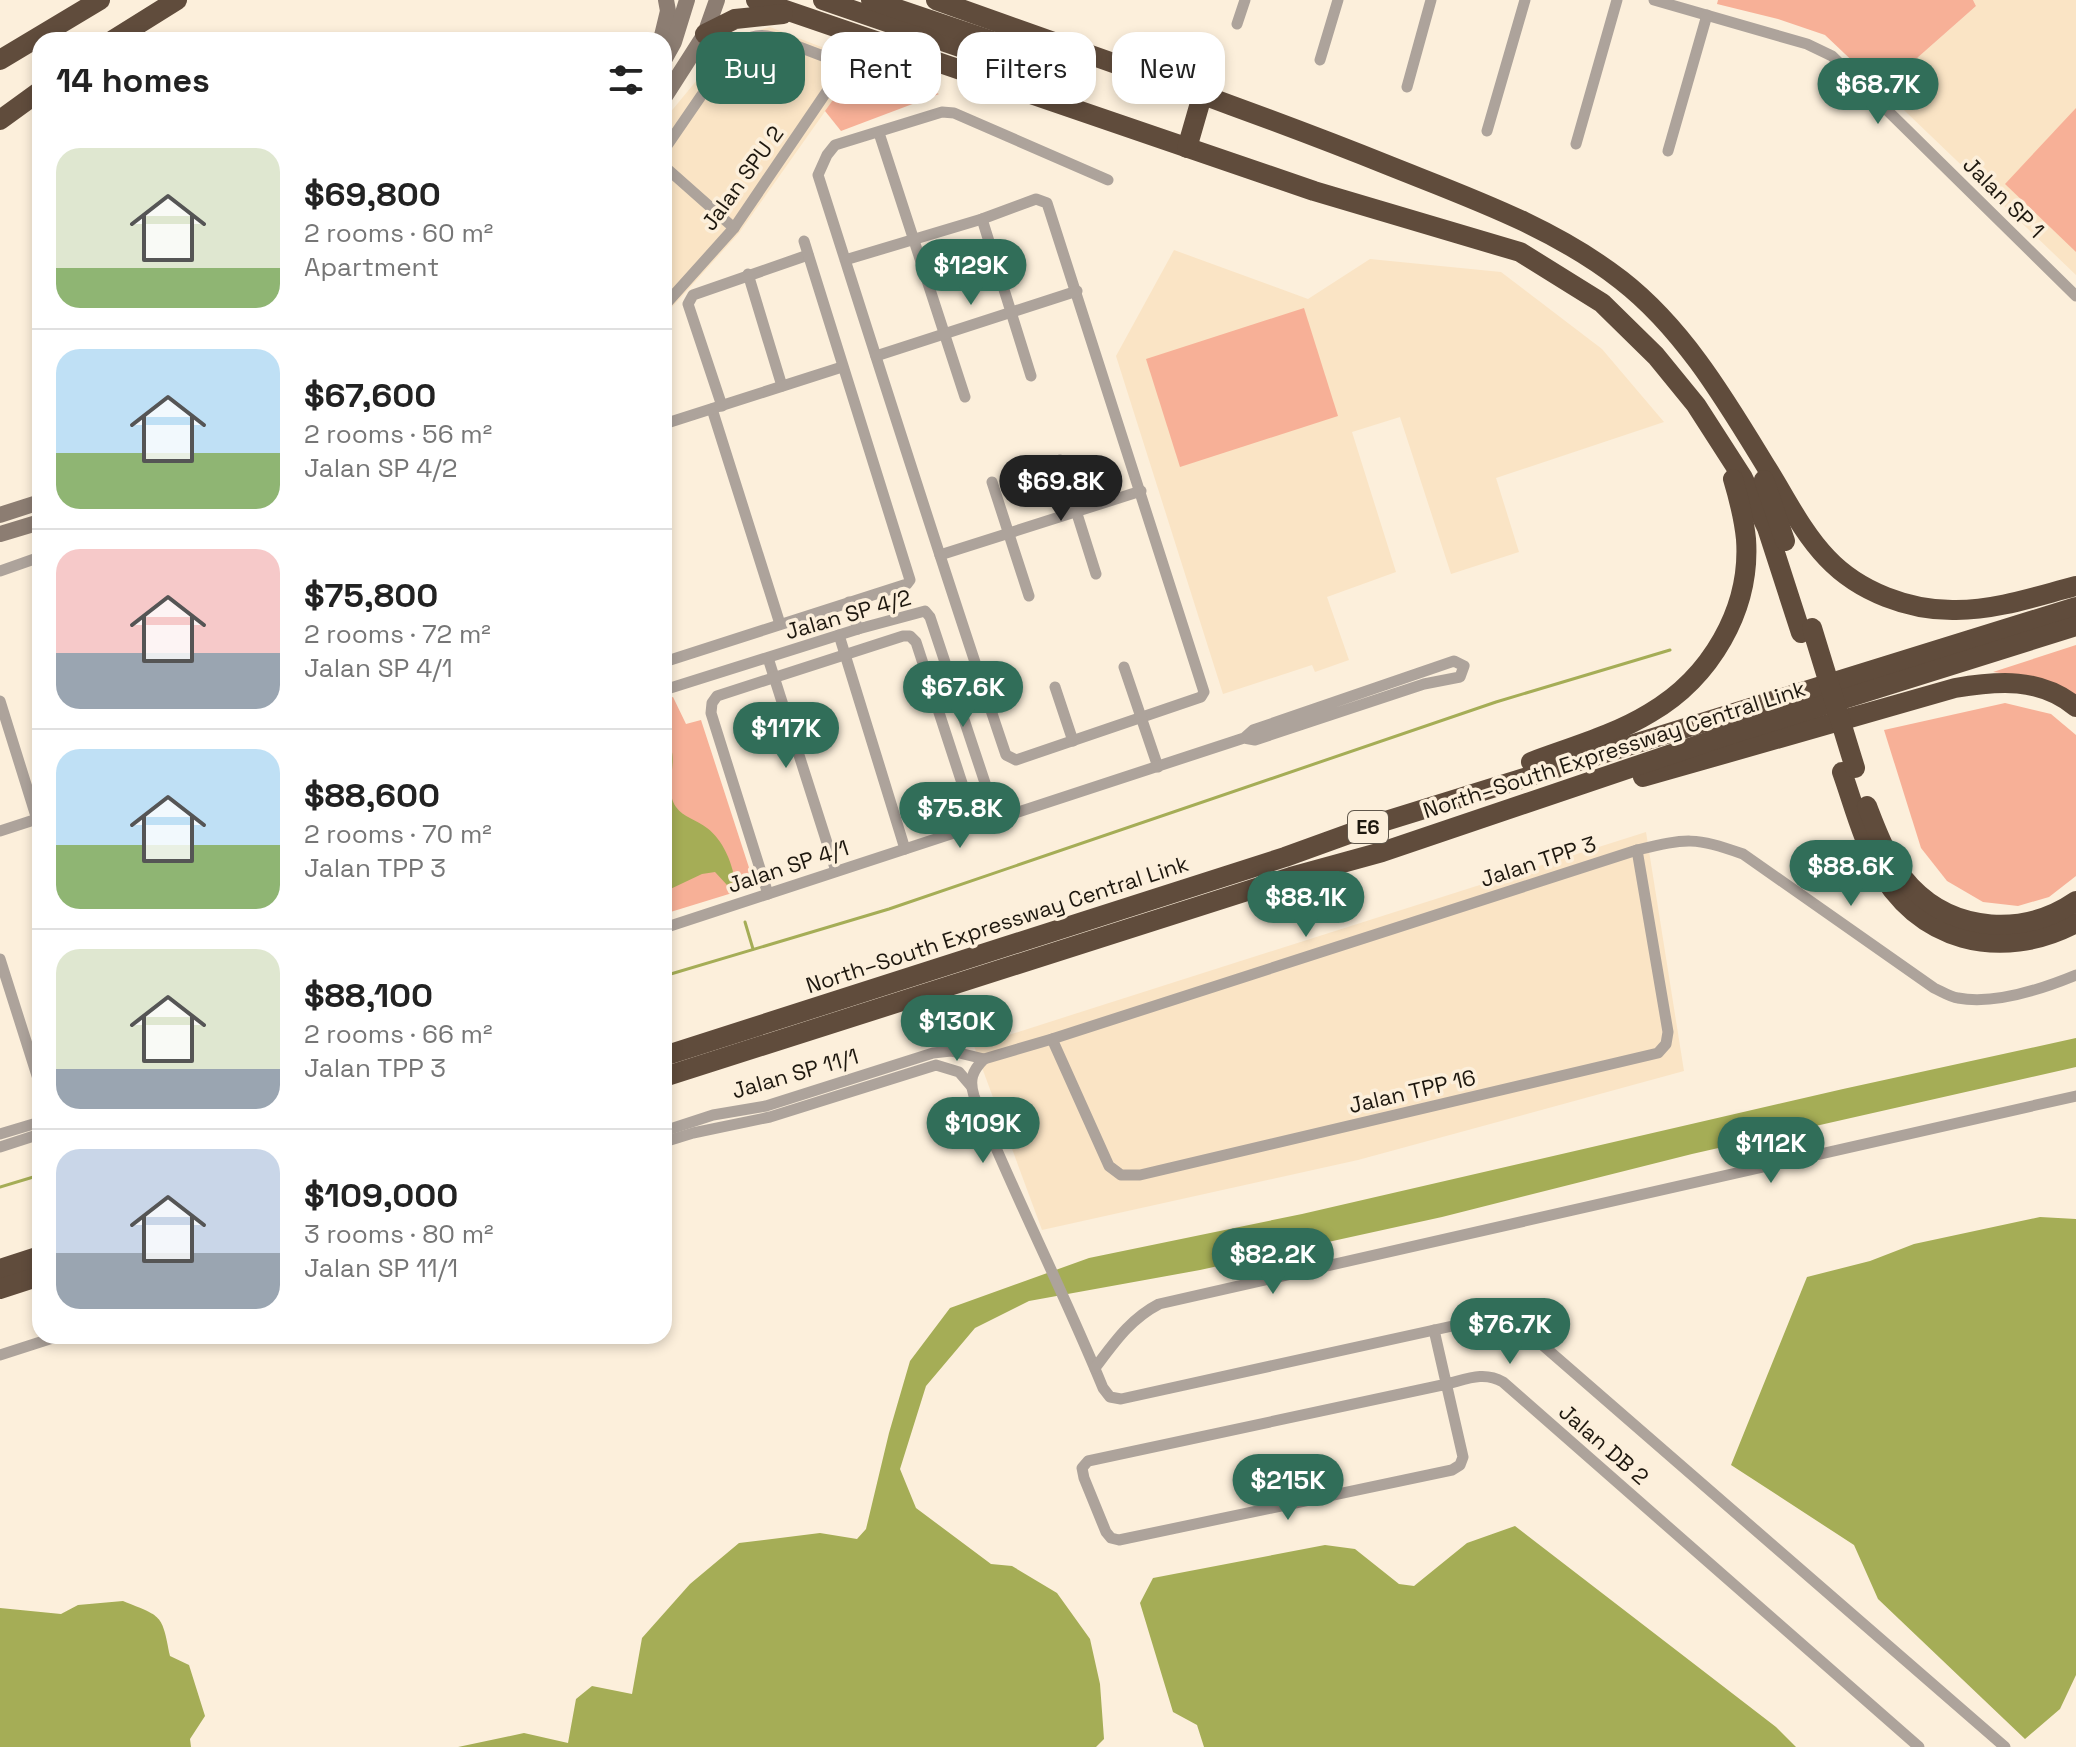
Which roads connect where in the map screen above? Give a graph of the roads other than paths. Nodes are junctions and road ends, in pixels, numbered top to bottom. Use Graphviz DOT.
graph roads {
  1 [pos="100,0"];
  2 [pos="177,0"];
  3 [pos="666,0"];
  4 [pos="687,0"];
  5 [pos="717,0"];
  6 [pos="756,0"];
  7 [pos="823,0"];
  8 [pos="871,0"];
  9 [pos="936,0"];
  10 [pos="1245,0"];
  11 [pos="1338,0"];
  12 [pos="1431,0"];
  13 [pos="1525,0"];
  14 [pos="1617,0"];
  15 [pos="1654,0"];
  16 [pos="795,13"];
  17 [pos="1707,15"];
  18 [pos="1237,24"];
  19 [pos="47,32"];
  20 [pos="126,32"];
  21 [pos="663,32"];
  22 [pos="706,32"];
  23 [pos="708,32"];
  24 [pos="957,36"];
  25 [pos="957,40"];
  26 [pos="32,41"];
  27 [pos="672,46"];
  28 [pos="696,48"];
  29 [pos="1097,58"];
  30 [pos="0,60"];
  31 [pos="1320,60"];
  32 [pos="1112,63"];
  33 [pos="672,86"];
  34 [pos="1407,87"];
  35 [pos="32,97"];
  36 [pos="1069,104"];
  37 [pos="1200,104"];
  38 [pos="1225,104"];
  39 [pos="1078,110"];
  40 [pos="0,120"];
  41 [pos="1487,131"];
  42 [pos="879,133"];
  43 [pos="672,138"];
  44 [pos="1576,144"];
  45 [pos="1187,148"];
  46 [pos="1668,151"];
  47 [pos="672,173"];
  48 [pos="1108,180"];
  49 [pos="982,219"];
  50 [pos="734,228"];
  51 [pos="913,239"];
  52 [pos="804,241"];
  53 [pos="808,255"];
  54 [pos="845,260"];
  55 [pos="748,274"];
  56 [pos="1077,291"];
  57 [pos="2076,296"];
  58 [pos="672,297"];
  59 [pos="1011,312"];
  60 [pos="943,334"];
  61 [pos="876,356"];
  62 [pos="842,367"];
  63 [pos="1031,376"];
  64 [pos="782,386"];
  65 [pos="965,397"];
  66 [pos="717,407"];
  67 [pos="672,421"];
  68 [pos="1753,446"];
  69 [pos="1725,448"];
  70 [pos="1060,460"];
  71 [pos="992,482"];
  72 [pos="1141,491"];
  73 [pos="32,505"];
  74 [pos="1076,511"];
  75 [pos="0,515"];
  76 [pos="32,524"];
  77 [pos="1008,533"];
  78 [pos="0,534"];
  79 [pos="940,555"];
  80 [pos="32,564"];
  81 [pos="0,571"];
  82 [pos="1096,574"];
  83 [pos="2076,586"];
  84 [pos="1029,596"];
  85 [pos="849,602"];
  86 [pos="2076,607"];
  87 [pos="780,624"];
  88 [pos="2076,626"];
  89 [pos="858,629"];
  90 [pos="1806,630"];
  91 [pos="839,635"];
  92 [pos="844,653"];
  93 [pos="768,658"];
  94 [pos="672,659"];
  95 [pos="1124,667"];
  96 [pos="977,668"];
  97 [pos="774,676"];
  98 [pos="950,678"];
  99 [pos="1055,687"];
  100 [pos="672,688"];
  101 [pos="0,701"];
  102 [pos="2076,707"];
  103 [pos="1142,717"];
  104 [pos="1244,738"];
  105 [pos="1073,741"];
  106 [pos="1158,767"];
  107 [pos="1849,770"];
  108 [pos="32,800"];
  109 [pos="997,819"];
  110 [pos="1379,823"];
  111 [pos="32,824"];
  112 [pos="976,826"];
  113 [pos="0,831"];
  114 [pos="905,849"];
  115 [pos="1637,850"];
  116 [pos="1382,852"];
  117 [pos="836,871"];
  118 [pos="768,894"];
  119 [pos="2076,901"];
  120 [pos="2076,923"];
  121 [pos="672,925"];
  122 [pos="0,959"];
  123 [pos="2076,975"];
  124 [pos="1052,1039"];
  125 [pos="672,1053"];
  126 [pos="984,1059"];
  127 [pos="32,1060"];
  128 [pos="672,1074"];
  129 [pos="971,1086"];
  130 [pos="2076,1096"];
  131 [pos="32,1124"];
  132 [pos="672,1128"];
  133 [pos="0,1134"];
  134 [pos="32,1137"];
  135 [pos="672,1140"];
  136 [pos="0,1147"];
  137 [pos="32,1259"];
  138 [pos="0,1269"];
  139 [pos="32,1279"];
  140 [pos="0,1289"];
  141 [pos="1434,1330"];
  142 [pos="34,1344"];
  143 [pos="0,1355"];
  144 [pos="1095,1368"];
  145 [pos="1447,1384"];
  146 [pos="1919,1747"];
  147 [pos="2005,1747"];
  1 -- 19 [label="highway"];
  2 -- 20 [label="highway"];
  3 -- 21 [label="main road"];
  4 -- 27 [label="main road"];
  5 -- 22 [label="main road"];
  6 -- 16 [label="highway"];
  7 -- 25 [label="highway"];
  8 -- 24 [label="highway"];
  9 -- 29 [label="highway"];
  10 -- 18 [label="street"];
  11 -- 31 [label="street"];
  12 -- 34 [label="street"];
  13 -- 41 [label="street"];
  14 -- 44 [label="street"];
  15 -- 17 [label="street, Jalan SP 1"];
  16 -- 23 [label="highway"];
  16 -- 39 [label="highway"];
  17 -- 46 [label="street"];
  17 -- 57 [label="street, Jalan SP 1"];
  26 -- 30 [label="highway"];
  28 -- 33 [label="main road"];
  29 -- 32 [label="highway"];
  35 -- 40 [label="highway"];
  36 -- 39 [label="highway"];
  37 -- 45 [label="highway"];
  38 -- 68 [label="highway"];
  39 -- 45 [label="highway"];
  42 -- 48 [label="street"];
  42 -- 51 [label="street"];
  42 -- 54 [label="street"];
  43 -- 50 [label="street, Jalan SPU 2"];
  45 -- 69 [label="highway"];
  47 -- 50 [label="street"];
  49 -- 51 [label="street"];
  49 -- 56 [label="street"];
  49 -- 59 [label="street"];
  50 -- 58 [label="street, Jalan SPU 2"];
  51 -- 54 [label="street"];
  51 -- 60 [label="street"];
  52 -- 53 [label="street"];
  53 -- 55 [label="street"];
  53 -- 62 [label="street"];
  54 -- 61 [label="street"];
  55 -- 64 [label="street"];
  55 -- 66 [label="street"];
  56 -- 59 [label="street"];
  56 -- 72 [label="street"];
  59 -- 60 [label="street"];
  59 -- 63 [label="street"];
  60 -- 61 [label="street"];
  60 -- 65 [label="street"];
  61 -- 79 [label="street"];
  62 -- 64 [label="street"];
  62 -- 85 [label="street"];
  64 -- 66 [label="street"];
  66 -- 67 [label="street"];
  66 -- 87 [label="street"];
  68 -- 83 [label="highway"];
  68 -- 90 [label="highway"];
  69 -- 90 [label="highway"];
  69 -- 110 [label="highway"];
  70 -- 74 [label="street"];
  71 -- 77 [label="street"];
  72 -- 74 [label="street"];
  72 -- 103 [label="street"];
  73 -- 75 [label="main road"];
  74 -- 77 [label="street"];
  74 -- 82 [label="street"];
  76 -- 78 [label="main road"];
  77 -- 79 [label="street"];
  77 -- 84 [label="street"];
  79 -- 96 [label="street"];
  80 -- 81 [label="street"];
  85 -- 87 [label="street"];
  85 -- 89 [label="street"];
  86 -- 110 [label="highway, North–South Expressway Central Link / E6"];
  87 -- 94 [label="street"];
  88 -- 116 [label="highway, North–South Expressway Central Link / E6"];
  89 -- 91 [label="street, Jalan SP 4/2"];
  89 -- 98 [label="street, Jalan SP 4/2"];
  90 -- 107 [label="highway"];
  91 -- 92 [label="street"];
  91 -- 93 [label="street, Jalan SP 4/2"];
  92 -- 97 [label="street"];
  92 -- 112 [label="street"];
  92 -- 114 [label="street"];
  93 -- 97 [label="street"];
  93 -- 100 [label="street, Jalan SP 4/2"];
  95 -- 103 [label="street"];
  96 -- 98 [label="street"];
  96 -- 105 [label="street"];
  97 -- 117 [label="street"];
  97 -- 118 [label="street"];
  98 -- 109 [label="street, Jalan SP 4/2"];
  99 -- 105 [label="street"];
  101 -- 108 [label="street"];
  102 -- 116 [label="highway"];
  103 -- 105 [label="street"];
  103 -- 106 [label="street"];
  104 -- 104 [label="street, Jalan SP 4/1"];
  104 -- 106 [label="street, Jalan SP 4/1"];
  106 -- 109 [label="street, Jalan SP 4/1"];
  107 -- 119 [label="highway"];
  107 -- 120 [label="highway"];
  109 -- 112 [label="street, Jalan SP 4/1"];
  110 -- 125 [label="highway, North–South Expressway Central Link / E6"];
  111 -- 113 [label="street"];
  112 -- 114 [label="street, Jalan SP 4/1"];
  114 -- 117 [label="street, Jalan SP 4/1"];
  115 -- 123 [label="street, Jalan TPP 3"];
  115 -- 124 [label="street, Jalan TPP 3"];
  115 -- 124 [label="street, Jalan TPP 16"];
  116 -- 128 [label="highway, North–South Expressway Central Link / E6"];
  117 -- 118 [label="street, Jalan SP 4/1"];
  118 -- 121 [label="street, Jalan SP 4/1"];
  122 -- 127 [label="street"];
  124 -- 126 [label="street, Jalan TPP 3"];
  126 -- 129 [label="street"];
  126 -- 132 [label="street, Jalan SP 11/1"];
  129 -- 135 [label="street, Jalan SP 11/1"];
  129 -- 144 [label="street"];
  130 -- 144 [label="street"];
  131 -- 133 [label="street"];
  134 -- 136 [label="street"];
  137 -- 138 [label="highway"];
  139 -- 140 [label="highway"];
  141 -- 144 [label="street"];
  141 -- 145 [label="street"];
  141 -- 147 [label="street"];
  142 -- 143 [label="street"];
  145 -- 145 [label="street, Jalan DB 2"];
  145 -- 146 [label="street, Jalan DB 2"];
}
